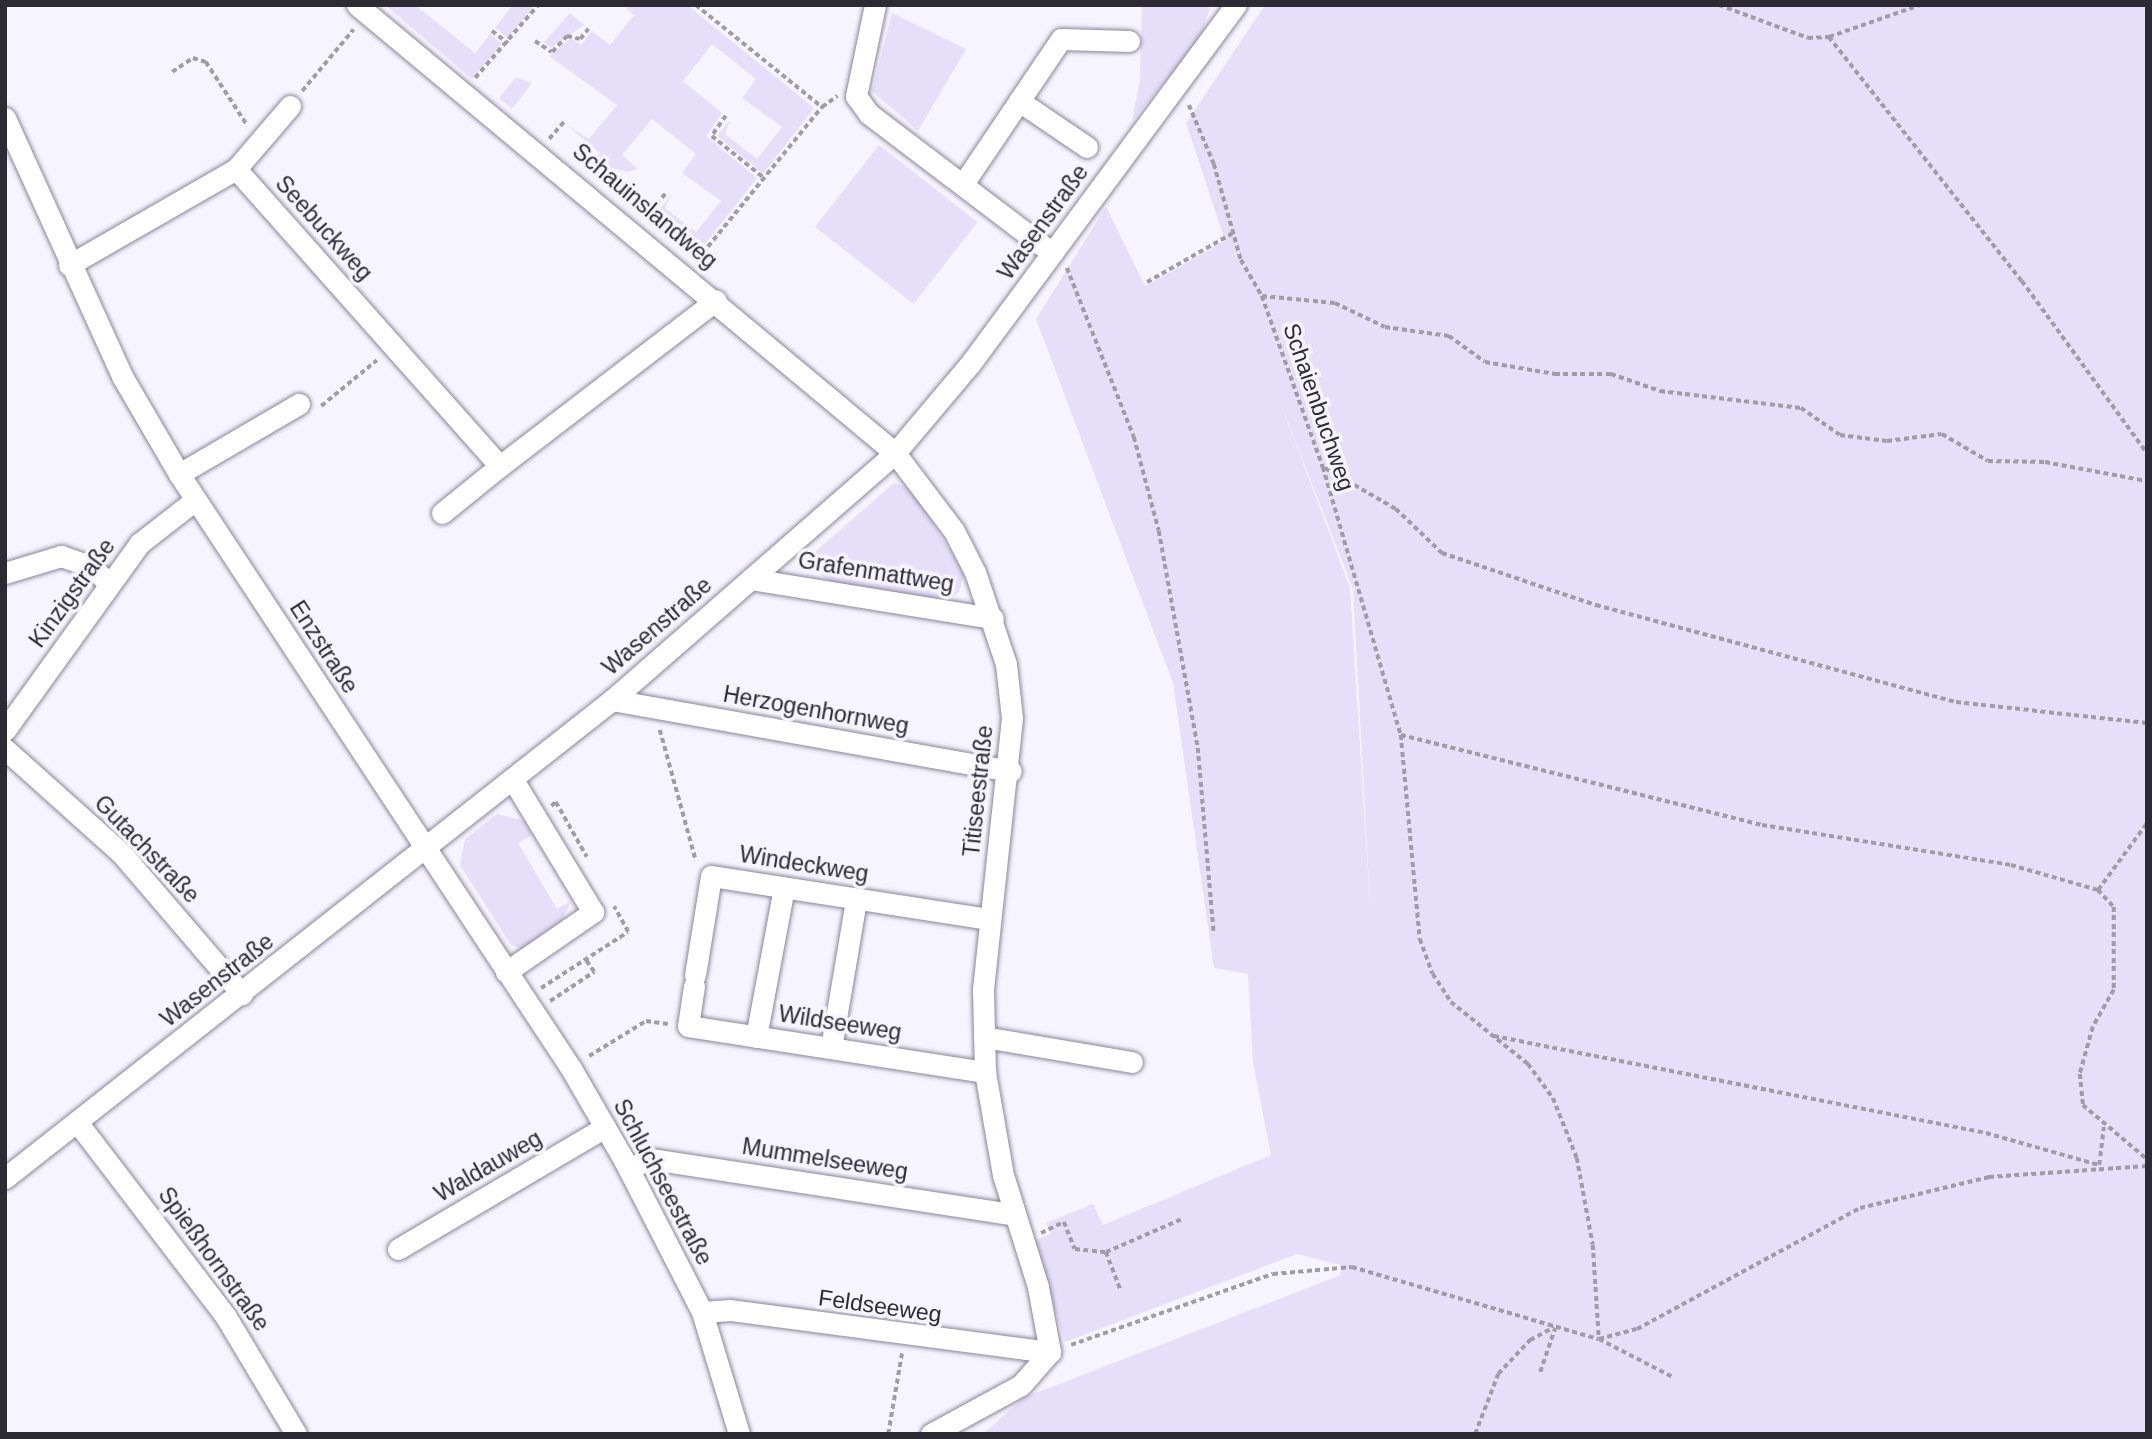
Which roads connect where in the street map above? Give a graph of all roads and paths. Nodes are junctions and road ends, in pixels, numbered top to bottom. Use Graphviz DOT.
graph roads {
  1 [pos="538,5"];
  2 [pos="696,5"];
  3 [pos="875,5"];
  4 [pos="1236,5"];
  5 [pos="1719,5"];
  6 [pos="1920,5"];
  7 [pos="358,13"];
  8 [pos="588,29"];
  9 [pos="492,31"];
  10 [pos="1829,37"];
  11 [pos="535,41"];
  12 [pos="1129,41"];
  13 [pos="508,43"];
  14 [pos="172,72"];
  15 [pos="471,82"];
  16 [pos="841,94"];
  17 [pos="1185,96"];
  18 [pos="1020,101"];
  19 [pos="290,106"];
  20 [pos="821,107"];
  21 [pos="726,116"];
  22 [pos="5,118"];
  23 [pos="564,122"];
  24 [pos="546,143"];
  25 [pos="259,144"];
  26 [pos="1087,147"];
  27 [pos="10,150"];
  28 [pos="236,169"];
  29 [pos="764,178"];
  30 [pos="963,184"];
  31 [pos="666,192"];
  32 [pos="642,222"];
  33 [pos="1233,233"];
  34 [pos="1057,255"];
  35 [pos="69,265"];
  36 [pos="694,265"];
  37 [pos="1147,282"];
  38 [pos="1262,296"];
  39 [pos="716,300"];
  40 [pos="384,354"];
  41 [pos="299,404"];
  42 [pos="895,453"];
  43 [pos="2147,453"];
  44 [pos="500,466"];
  45 [pos="1323,467"];
  46 [pos="178,474"];
  47 [pos="2147,481"];
  48 [pos="195,500"];
  49 [pos="442,513"];
  50 [pos="5,573"];
  51 [pos="751,579"];
  52 [pos="110,583"];
  53 [pos="993,618"];
  54 [pos="611,700"];
  55 [pos="660,721"];
  56 [pos="2147,723"];
  57 [pos="5,730"];
  58 [pos="1401,735"];
  59 [pos="5,749"];
  60 [pos="1011,771"];
  61 [pos="513,780"];
  62 [pos="2147,822"];
  63 [pos="425,849"];
  64 [pos="704,869"];
  65 [pos="784,888"];
  66 [pos="2098,890"];
  67 [pos="856,900"];
  68 [pos="989,919"];
  69 [pos="633,929"];
  70 [pos="628,932"];
  71 [pos="1214,934"];
  72 [pos="506,972"];
  73 [pos="539,989"];
  74 [pos="242,994"];
  75 [pos="548,1003"];
  76 [pos="688,1026"];
  77 [pos="1492,1036"];
  78 [pos="756,1037"];
  79 [pos="984,1037"];
  80 [pos="831,1048"];
  81 [pos="585,1059"];
  82 [pos="1132,1062"];
  83 [pos="985,1072"];
  84 [pos="77,1122"];
  85 [pos="2104,1126"];
  86 [pos="605,1128"];
  87 [pos="2147,1158"];
  88 [pos="2099,1165"];
  89 [pos="2147,1166"];
  90 [pos="628,1168"];
  91 [pos="5,1178"];
  92 [pos="1015,1215"];
  93 [pos="1182,1219"];
  94 [pos="1032,1236"];
  95 [pos="398,1249"];
  96 [pos="1106,1252"];
  97 [pos="1121,1291"];
  98 [pos="702,1312"];
  99 [pos="1556,1326"];
  100 [pos="905,1336"];
  101 [pos="1599,1339"];
  102 [pos="1050,1352"];
  103 [pos="1540,1373"];
  104 [pos="1673,1377"];
  105 [pos="296,1434"];
  106 [pos="739,1434"];
  107 [pos="888,1434"];
  108 [pos="931,1434"];
  109 [pos="1475,1434"];
  1 -- 13 [label="path"];
  2 -- 20 [label="path"];
  3 -- 30 [label="street"];
  4 -- 34 [label="street, Wasenstraße"];
  5 -- 10 [label="path"];
  6 -- 10 [label="path"];
  7 -- 19 [label="path"];
  7 -- 39 [label="street, Schauinslandweg"];
  8 -- 11 [label="path"];
  9 -- 13 [label="path"];
  10 -- 43 [label="path"];
  12 -- 18 [label="street"];
  13 -- 15 [label="path"];
  14 -- 25 [label="path"];
  16 -- 20 [label="path"];
  17 -- 33 [label="path, Schaienbuchweg"];
  18 -- 26 [label="street"];
  18 -- 30 [label="street"];
  19 -- 25 [label="street"];
  20 -- 29 [label="path"];
  21 -- 29 [label="path"];
  22 -- 27 [label="street, Enzstraße"];
  23 -- 24 [label="path"];
  25 -- 28 [label="street"];
  27 -- 35 [label="street, Enzstraße"];
  28 -- 35 [label="street"];
  28 -- 44 [label="street, Seebuckweg"];
  29 -- 36 [label="path"];
  30 -- 34 [label="street"];
  31 -- 32 [label="path"];
  33 -- 37 [label="path"];
  33 -- 38 [label="path, Schaienbuchweg"];
  34 -- 42 [label="street, Wasenstraße"];
  34 -- 71 [label="path"];
  35 -- 46 [label="street, Enzstraße"];
  38 -- 45 [label="path, Schaienbuchweg"];
  38 -- 47 [label="path"];
  39 -- 42 [label="street, Schauinslandweg"];
  39 -- 44 [label="street"];
  40 -- 41 [label="path"];
  41 -- 46 [label="street"];
  42 -- 51 [label="street, Wasenstraße"];
  42 -- 53 [label="street, Titiseestraße"];
  44 -- 49 [label="street"];
  45 -- 56 [label="path"];
  45 -- 58 [label="path, Schaienbuchweg"];
  46 -- 48 [label="street, Enzstraße"];
  48 -- 52 [label="street, Kinzigstraße"];
  48 -- 63 [label="street, Enzstraße"];
  50 -- 52 [label="street"];
  51 -- 53 [label="street, Grafenmattweg"];
  51 -- 54 [label="street, Wasenstraße"];
  52 -- 57 [label="street, Kinzigstraße"];
  53 -- 60 [label="street, Titiseestraße"];
  54 -- 60 [label="street, Herzogenhornweg"];
  54 -- 61 [label="street, Wasenstraße"];
  55 -- 64 [label="path"];
  58 -- 66 [label="path"];
  58 -- 77 [label="path, Schaienbuchweg"];
  59 -- 74 [label="street, Gutachstraße"];
  60 -- 68 [label="street, Titiseestraße"];
  61 -- 63 [label="street, Wasenstraße"];
  61 -- 72 [label="street"];
  62 -- 66 [label="path"];
  63 -- 72 [label="street, Schluchseestraße"];
  63 -- 74 [label="street, Wasenstraße"];
  64 -- 65 [label="street, Windeckweg"];
  64 -- 76 [label="street, Windeckweg"];
  65 -- 67 [label="street, Windeckweg"];
  65 -- 78 [label="street"];
  66 -- 85 [label="path"];
  67 -- 68 [label="street, Windeckweg"];
  67 -- 80 [label="street"];
  68 -- 79 [label="street, Titiseestraße"];
  69 -- 70 [label="path"];
  72 -- 86 [label="street, Schluchseestraße"];
  73 -- 75 [label="path"];
  74 -- 84 [label="street, Wasenstraße"];
  76 -- 78 [label="street, Wildseeweg"];
  76 -- 81 [label="path"];
  77 -- 88 [label="path"];
  77 -- 101 [label="path, Schaienbuchweg"];
  78 -- 80 [label="street, Wildseeweg"];
  79 -- 82 [label="street"];
  79 -- 83 [label="street, Titiseestraße"];
  80 -- 83 [label="street, Wildseeweg"];
  83 -- 92 [label="street, Titiseestraße"];
  84 -- 91 [label="street, Wasenstraße"];
  84 -- 105 [label="street, Spießhornstraße"];
  85 -- 87 [label="path"];
  85 -- 88 [label="path"];
  86 -- 90 [label="street, Schluchseestraße"];
  86 -- 95 [label="street, Waldauweg"];
  88 -- 89 [label="path"];
  88 -- 101 [label="path"];
  90 -- 92 [label="street, Mummelseeweg"];
  90 -- 98 [label="street, Schluchseestraße"];
  92 -- 102 [label="street, Titiseestraße"];
  93 -- 96 [label="path"];
  94 -- 96 [label="path"];
  96 -- 97 [label="path"];
  98 -- 100 [label="street, Feldseeweg"];
  98 -- 106 [label="street, Schluchseestraße"];
  99 -- 101 [label="path"];
  99 -- 102 [label="path"];
  99 -- 103 [label="path"];
  99 -- 109 [label="path"];
  100 -- 102 [label="street, Feldseeweg"];
  100 -- 107 [label="path"];
  101 -- 104 [label="path"];
  102 -- 108 [label="street"];
}
